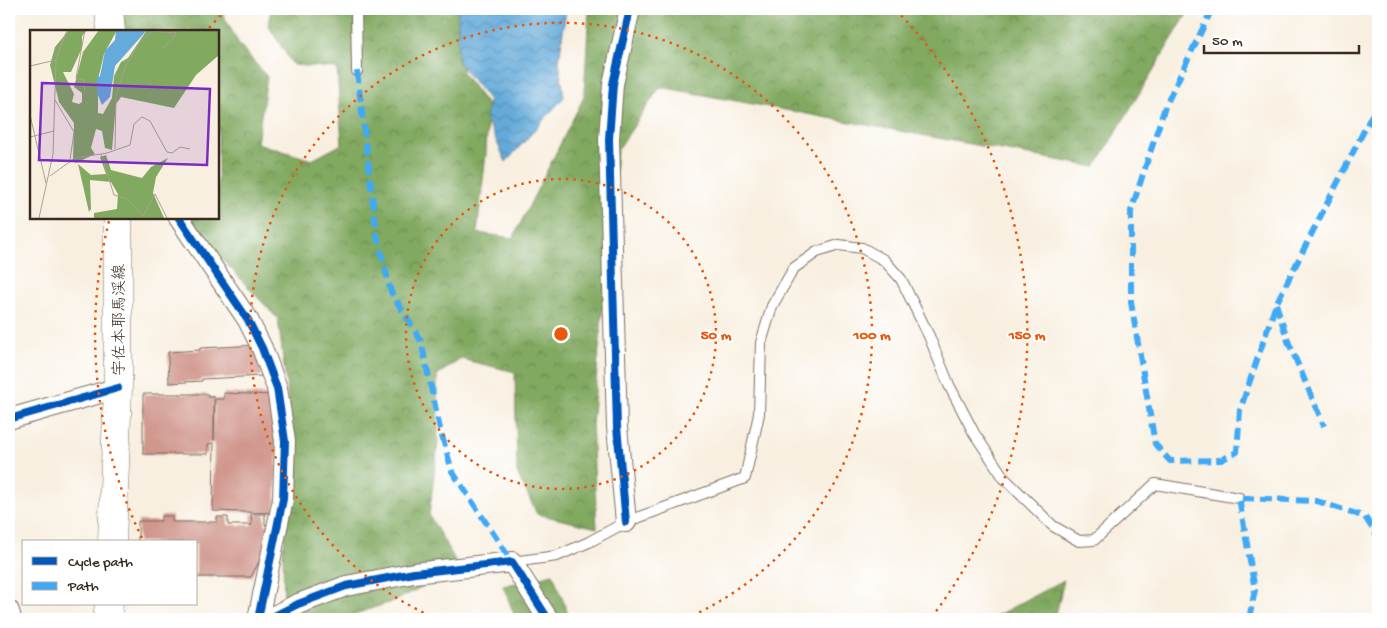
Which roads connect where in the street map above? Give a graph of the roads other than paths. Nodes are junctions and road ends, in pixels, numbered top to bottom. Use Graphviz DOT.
graph roads {
  1 [pos="109,9"];
  2 [pos="356,9"];
  3 [pos="630,9"];
  4 [pos="110,30"];
  5 [pos="357,71"];
  6 [pos="118,219"];
  7 [pos="180,219"];
  8 [pos="118,388"];
  9 [pos="9,419"];
  10 [pos="1238,498"];
  11 [pos="626,522"];
  12 [pos="112,540"];
  13 [pos="512,562"];
  14 [pos="109,606"];
  15 [pos="9,611"];
  16 [pos="11,619"];
  17 [pos="107,619"];
  18 [pos="258,619"];
  19 [pos="268,619"];
  20 [pos="548,619"];
  1 -- 4 [label="main road"];
  2 -- 5 [label="lane"];
  3 -- 11 [label="street"];
  6 -- 8 [label="main road, 宇佐本耶馬渓線"];
  7 -- 18 [label="street"];
  8 -- 9 [label="street"];
  8 -- 12 [label="main road, 宇佐本耶馬渓線"];
  10 -- 11 [label="lane"];
  11 -- 13 [label="lane"];
  13 -- 19 [label="street"];
  13 -- 20 [label="street"];
  14 -- 17 [label="main road"];
  15 -- 16 [label="street"];
}
